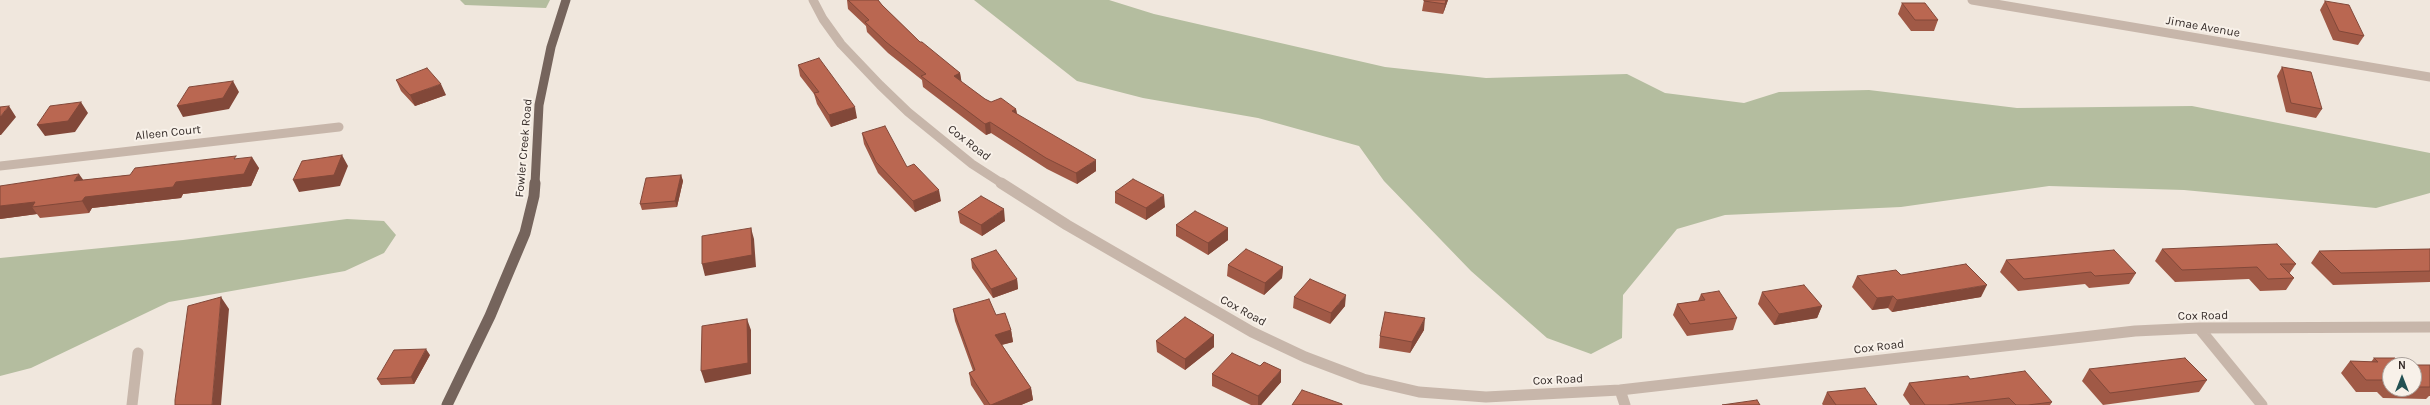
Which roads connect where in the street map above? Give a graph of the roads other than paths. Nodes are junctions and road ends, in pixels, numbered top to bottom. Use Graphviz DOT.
graph roads {
  1 [pos="566,0"];
  2 [pos="813,0"];
  3 [pos="1972,0"];
  4 [pos="2430,77"];
  5 [pos="339,127"];
  6 [pos="0,166"];
  7 [pos="2430,326"];
  8 [pos="2199,328"];
  9 [pos="138,353"];
  10 [pos="1620,390"];
  11 [pos="132,405"];
  12 [pos="447,405"];
  13 [pos="1626,405"];
  14 [pos="2262,405"];
  1 -- 12 [label="main road, Fowler Creek Road"];
  2 -- 10 [label="street, Cox Road"];
  3 -- 4 [label="street, Jimae Avenue"];
  5 -- 6 [label="street, Alleen Court"];
  7 -- 8 [label="street, Cox Road"];
  8 -- 10 [label="street, Cox Road"];
  8 -- 14 [label="street"];
  9 -- 11 [label="street"];
  10 -- 13 [label="street"];
}
